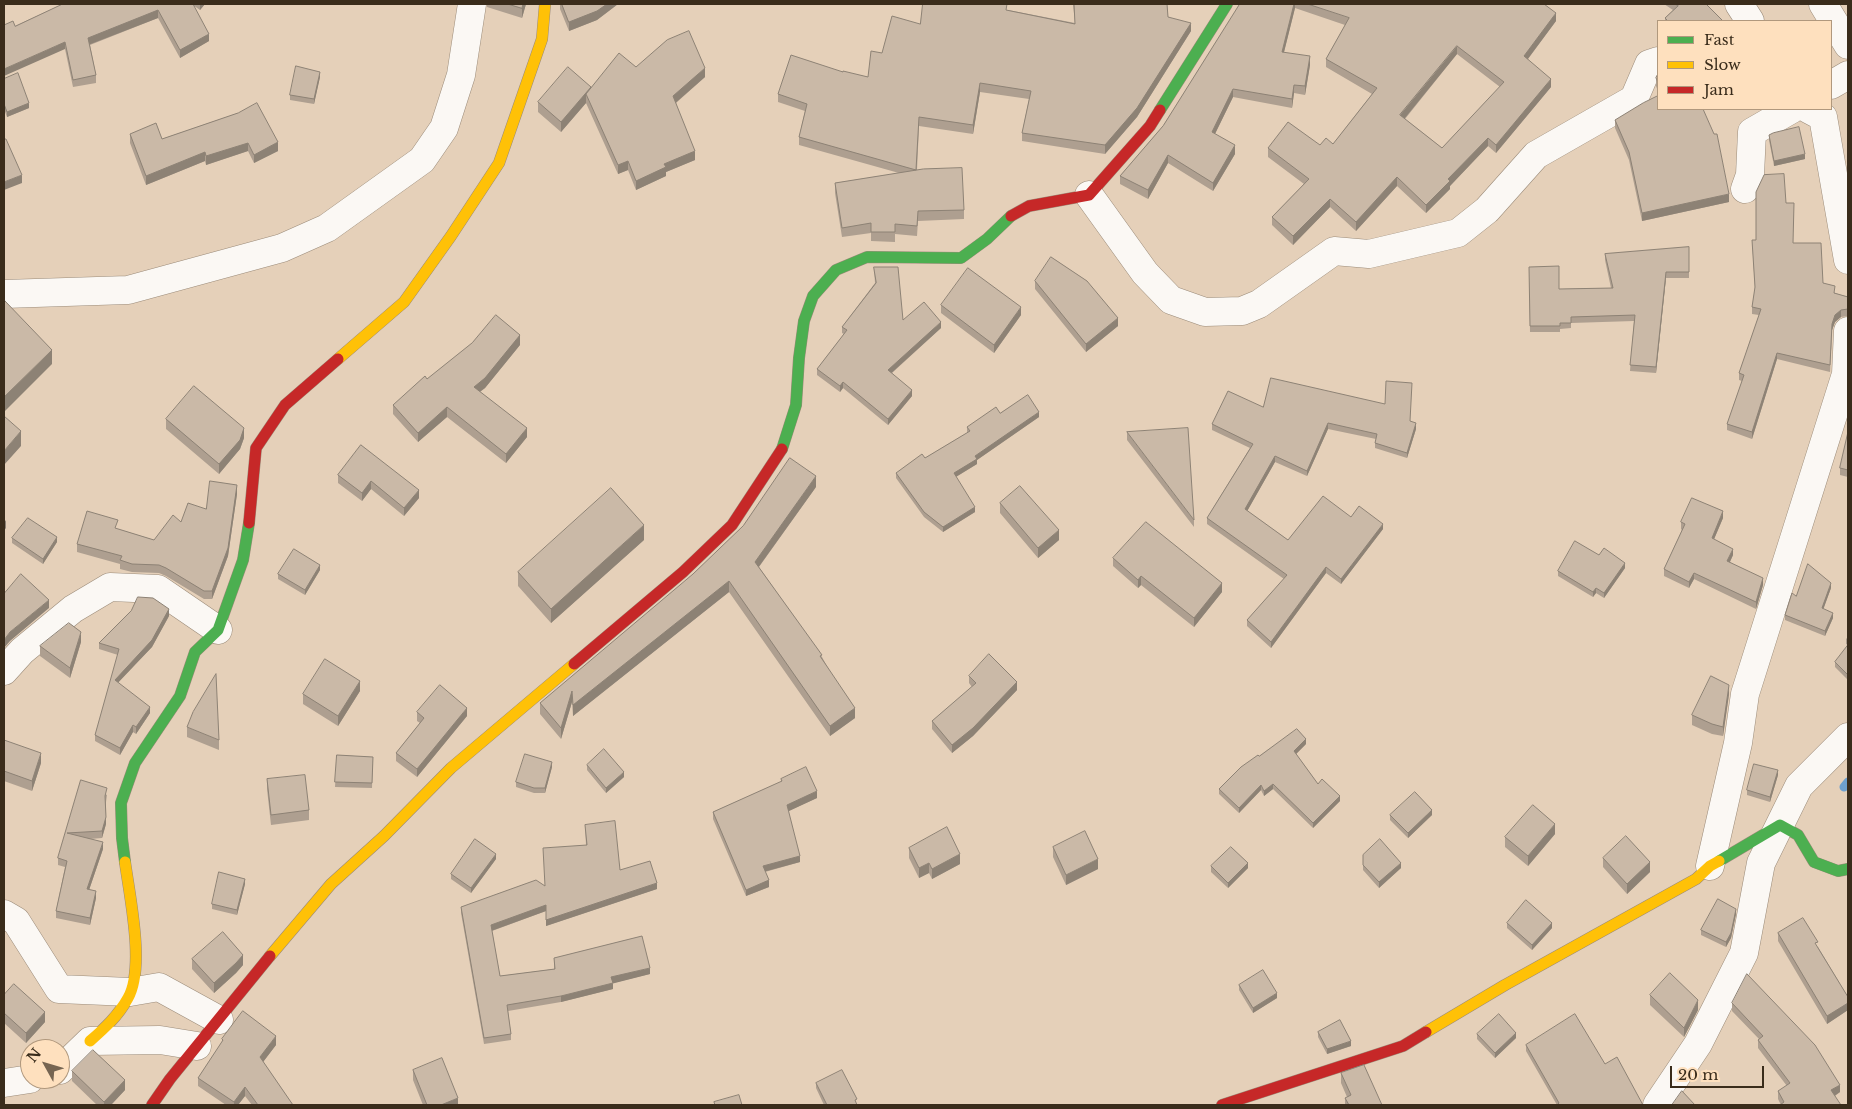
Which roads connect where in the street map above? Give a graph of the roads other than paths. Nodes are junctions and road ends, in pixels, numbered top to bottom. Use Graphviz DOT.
graph roads {
  1 [pos="472,4"];
  2 [pos="545,4"];
  3 [pos="1227,4"];
  4 [pos="1739,4"];
  5 [pos="1823,4"];
  6 [pos="1749,20"];
  7 [pos="1848,44"];
  8 [pos="1657,60"];
  9 [pos="1848,75"];
  10 [pos="1832,85"];
  11 [pos="1790,110"];
  12 [pos="1810,110"];
  13 [pos="1745,189"];
  14 [pos="1090,195"];
  15 [pos="1848,260"];
  16 [pos="4,294"];
  17 [pos="1848,331"];
  18 [pos="218,630"];
  19 [pos="4,671"];
  20 [pos="1848,737"];
  21 [pos="1780,825"];
  22 [pos="1710,866"];
  23 [pos="1848,869"];
  24 [pos="4,914"];
  25 [pos="130,992"];
  26 [pos="219,1020"];
  27 [pos="90,1041"];
  28 [pos="197,1046"];
  29 [pos="70,1060"];
  30 [pos="20,1081"];
  31 [pos="4,1083"];
  32 [pos="152,1105"];
  33 [pos="1222,1105"];
  34 [pos="1657,1105"];
  1 -- 16 [label="street"];
  2 -- 18 [label="street"];
  3 -- 14 [label="street"];
  4 -- 6 [label="street"];
  5 -- 7 [label="street"];
  8 -- 14 [label="street"];
  9 -- 10 [label="street"];
  11 -- 13 [label="street"];
  12 -- 15 [label="street"];
  14 -- 26 [label="street"];
  17 -- 22 [label="street"];
  18 -- 19 [label="street"];
  18 -- 25 [label="street"];
  20 -- 21 [label="street"];
  21 -- 22 [label="street"];
  21 -- 23 [label="street"];
  21 -- 34 [label="street"];
  22 -- 33 [label="street"];
  24 -- 25 [label="street"];
  25 -- 26 [label="street"];
  25 -- 27 [label="street"];
  26 -- 28 [label="street"];
  27 -- 28 [label="street"];
  27 -- 29 [label="street"];
  28 -- 32 [label="street"];
  30 -- 31 [label="street"];
}
